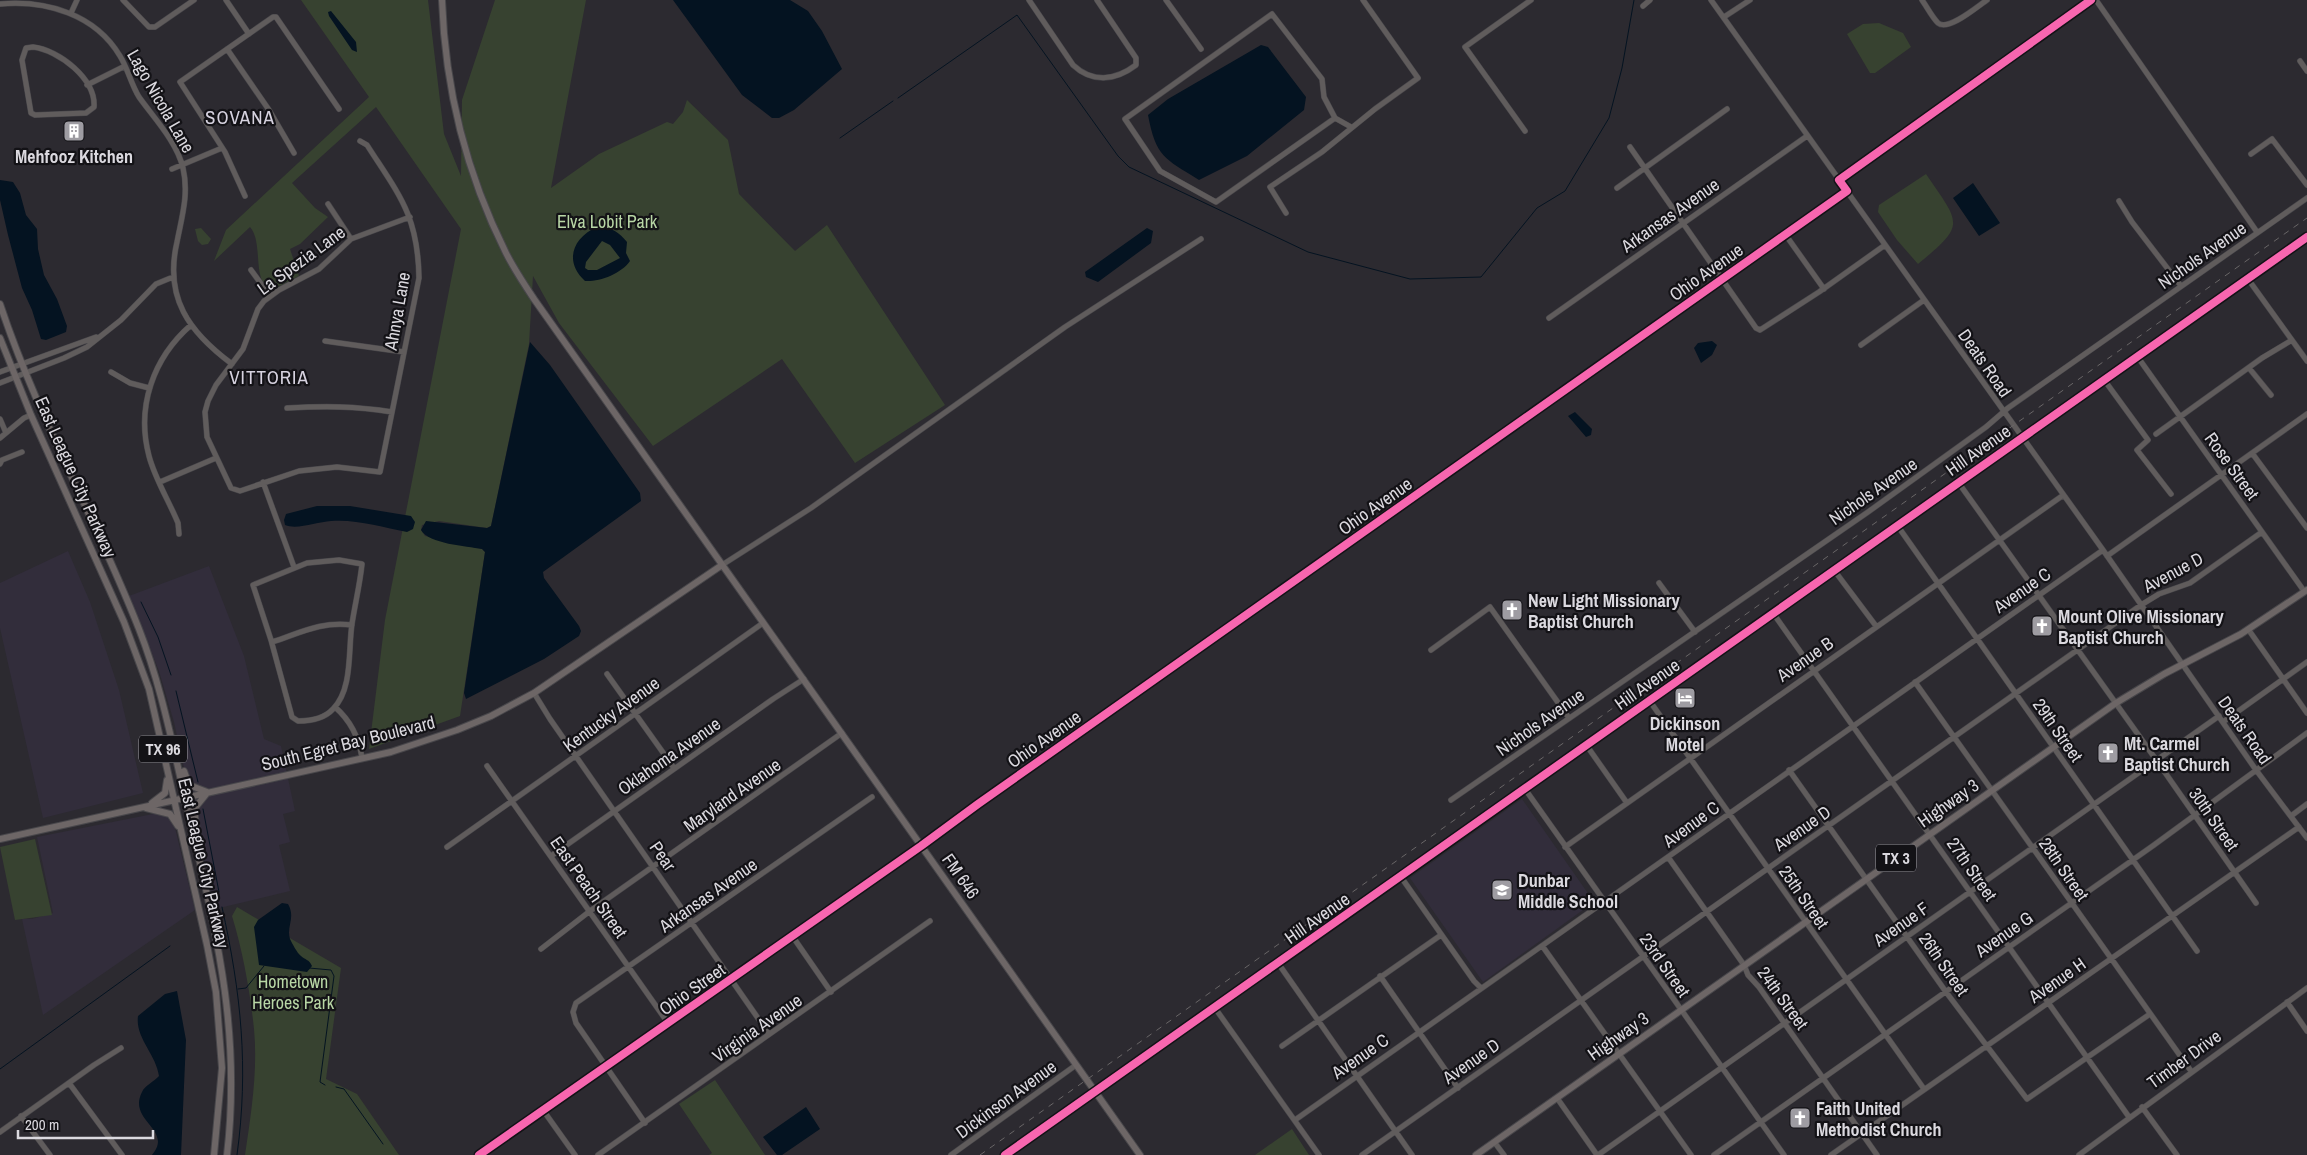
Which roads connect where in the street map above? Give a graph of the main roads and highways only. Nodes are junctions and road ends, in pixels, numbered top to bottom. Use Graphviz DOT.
graph roads {
  1 [pos="442,0"];
  2 [pos="0,304"];
  3 [pos="0,338"];
  4 [pos="722,565"];
  5 [pos="2306,590"];
  6 [pos="169,724"];
  7 [pos="166,761"];
  8 [pos="208,792"];
  9 [pos="185,798"];
  10 [pos="175,801"];
  11 [pos="142,808"];
  12 [pos="182,832"];
  13 [pos="0,840"];
  14 [pos="198,853"];
  15 [pos="214,1155"];
  16 [pos="227,1155"];
  17 [pos="1140,1155"];
  18 [pos="1476,1155"];
  1 -- 4 [label="main road, FM 646"];
  2 -- 6 [label="main road, East League City Parkway / TX 96"];
  3 -- 7 [label="main road, East League City Parkway / TX 96"];
  4 -- 8 [label="main road, South Egret Bay Boulevard"];
  4 -- 17 [label="main road, FM 646 / FM 646"];
  5 -- 18 [label="main road, Highway 3 / TX 3"];
  6 -- 8 [label="main road"];
  6 -- 9 [label="main road, East League City Parkway / TX 96"];
  7 -- 10 [label="main road, East League City Parkway / TX 96"];
  7 -- 11 [label="main road"];
  8 -- 9 [label="main road, South Egret Bay Boulevard"];
  8 -- 14 [label="main road"];
  9 -- 10 [label="main road, South Egret Bay Boulevard"];
  9 -- 14 [label="main road, East League City Parkway / TX 96"];
  10 -- 11 [label="main road, South Egret Bay Boulevard"];
  10 -- 12 [label="main road, East League City Parkway / TX 96"];
  11 -- 12 [label="main road"];
  11 -- 13 [label="main road, South Egret Bay Boulevard"];
  12 -- 15 [label="main road, East League City Parkway / TX 96"];
  14 -- 16 [label="main road, East League City Parkway / TX 96"];
}
